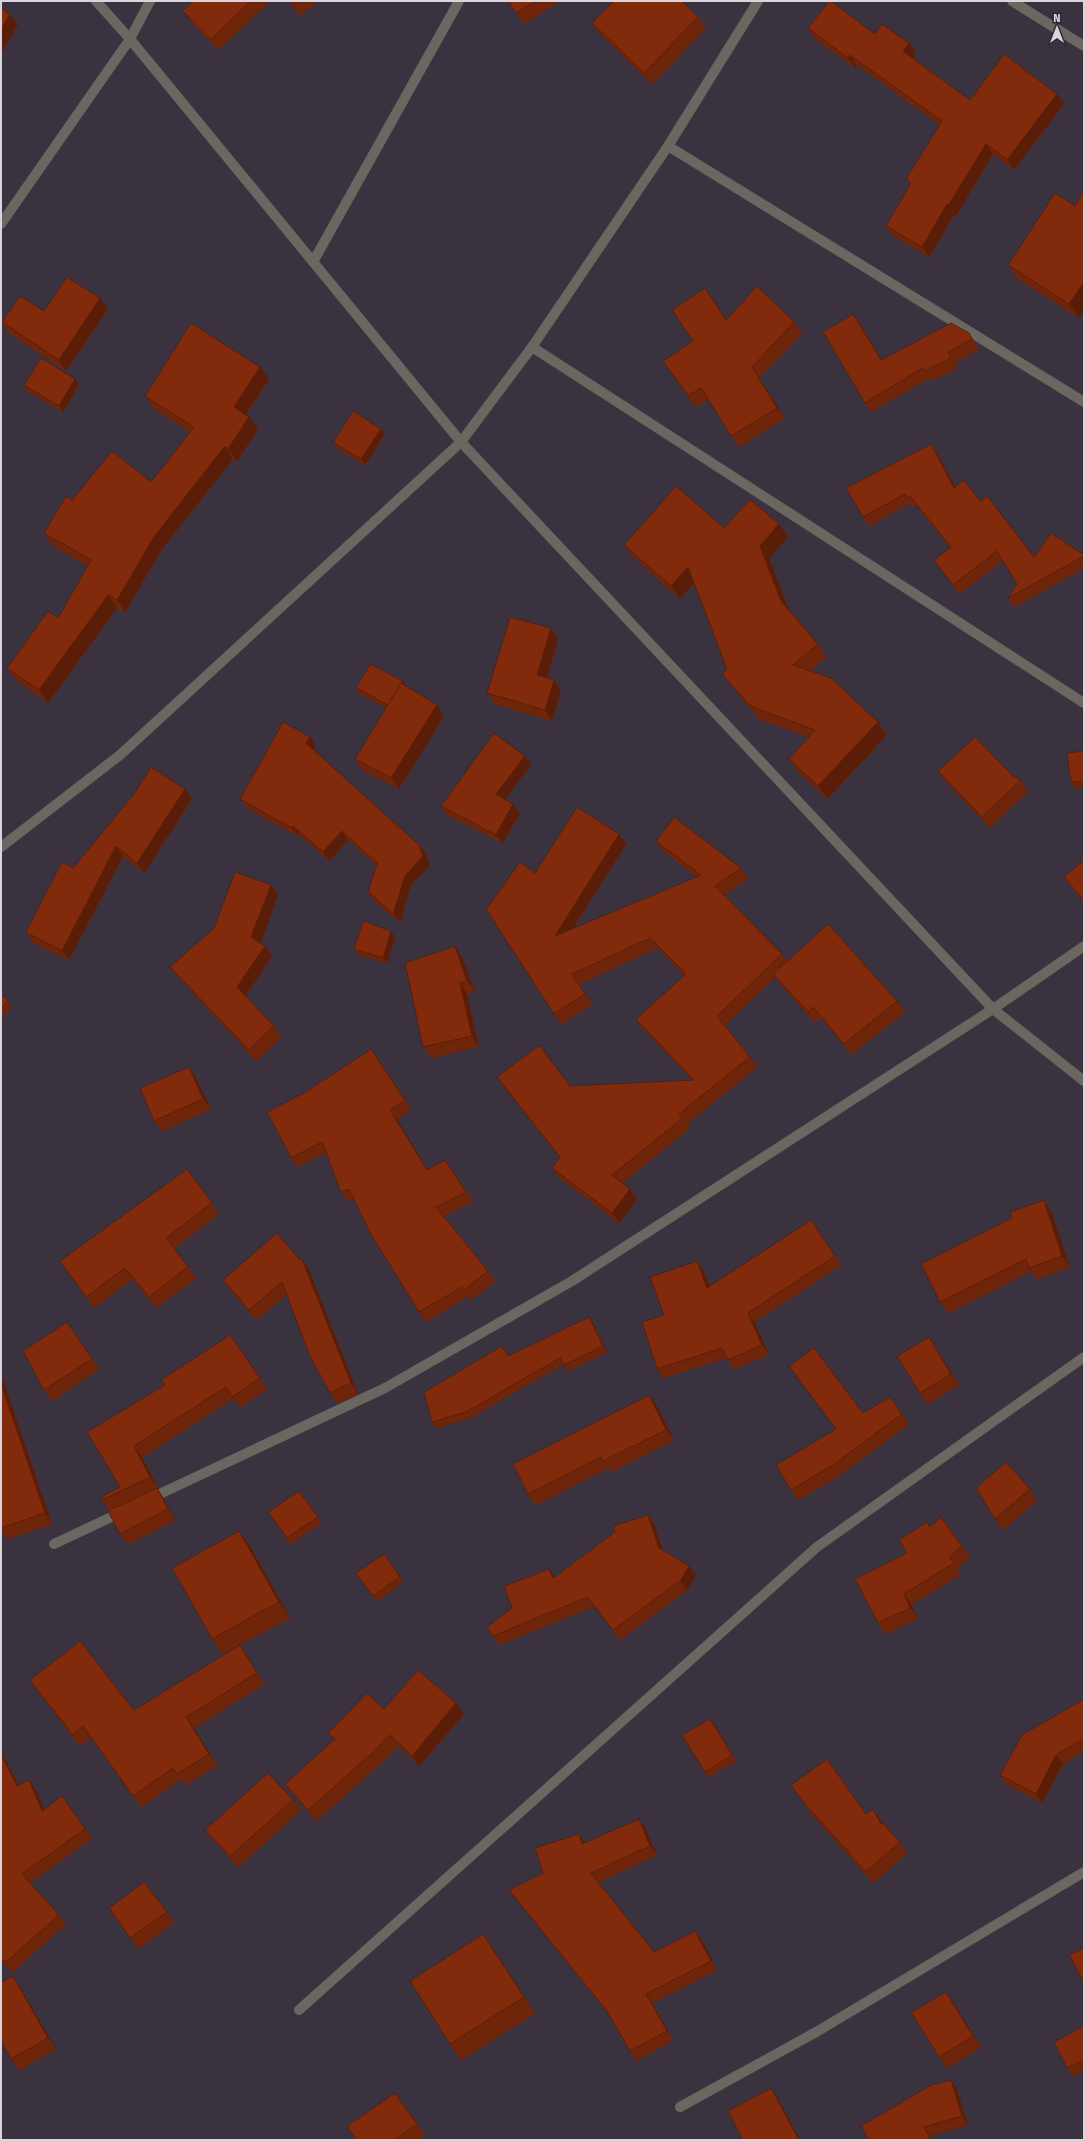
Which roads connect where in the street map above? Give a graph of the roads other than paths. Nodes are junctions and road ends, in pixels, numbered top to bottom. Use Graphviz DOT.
graph roads {
  1 [pos="96,1"];
  2 [pos="150,1"];
  3 [pos="459,1"];
  4 [pos="758,1"];
  5 [pos="1012,1"];
  6 [pos="130,38"];
  7 [pos="1084,46"];
  8 [pos="668,146"];
  9 [pos="1,224"];
  10 [pos="313,262"];
  11 [pos="532,347"];
  12 [pos="1084,402"];
  13 [pos="461,442"];
  14 [pos="1084,703"];
  15 [pos="1,847"];
  16 [pos="1084,946"];
  17 [pos="993,1009"];
  18 [pos="1084,1081"];
  19 [pos="1084,1357"];
  20 [pos="54,1544"];
  21 [pos="1084,1872"];
  22 [pos="299,2010"];
  23 [pos="680,2107"];
  1 -- 6 [label="street"];
  2 -- 6 [label="street"];
  3 -- 10 [label="street"];
  4 -- 8 [label="street"];
  5 -- 7 [label="street"];
  6 -- 9 [label="street"];
  6 -- 10 [label="street"];
  8 -- 11 [label="street"];
  8 -- 12 [label="street"];
  10 -- 13 [label="street"];
  11 -- 13 [label="street"];
  11 -- 14 [label="street"];
  13 -- 15 [label="street"];
  13 -- 17 [label="street"];
  16 -- 17 [label="street"];
  17 -- 18 [label="street"];
  17 -- 20 [label="street"];
  19 -- 22 [label="street"];
  21 -- 23 [label="street"];
}
